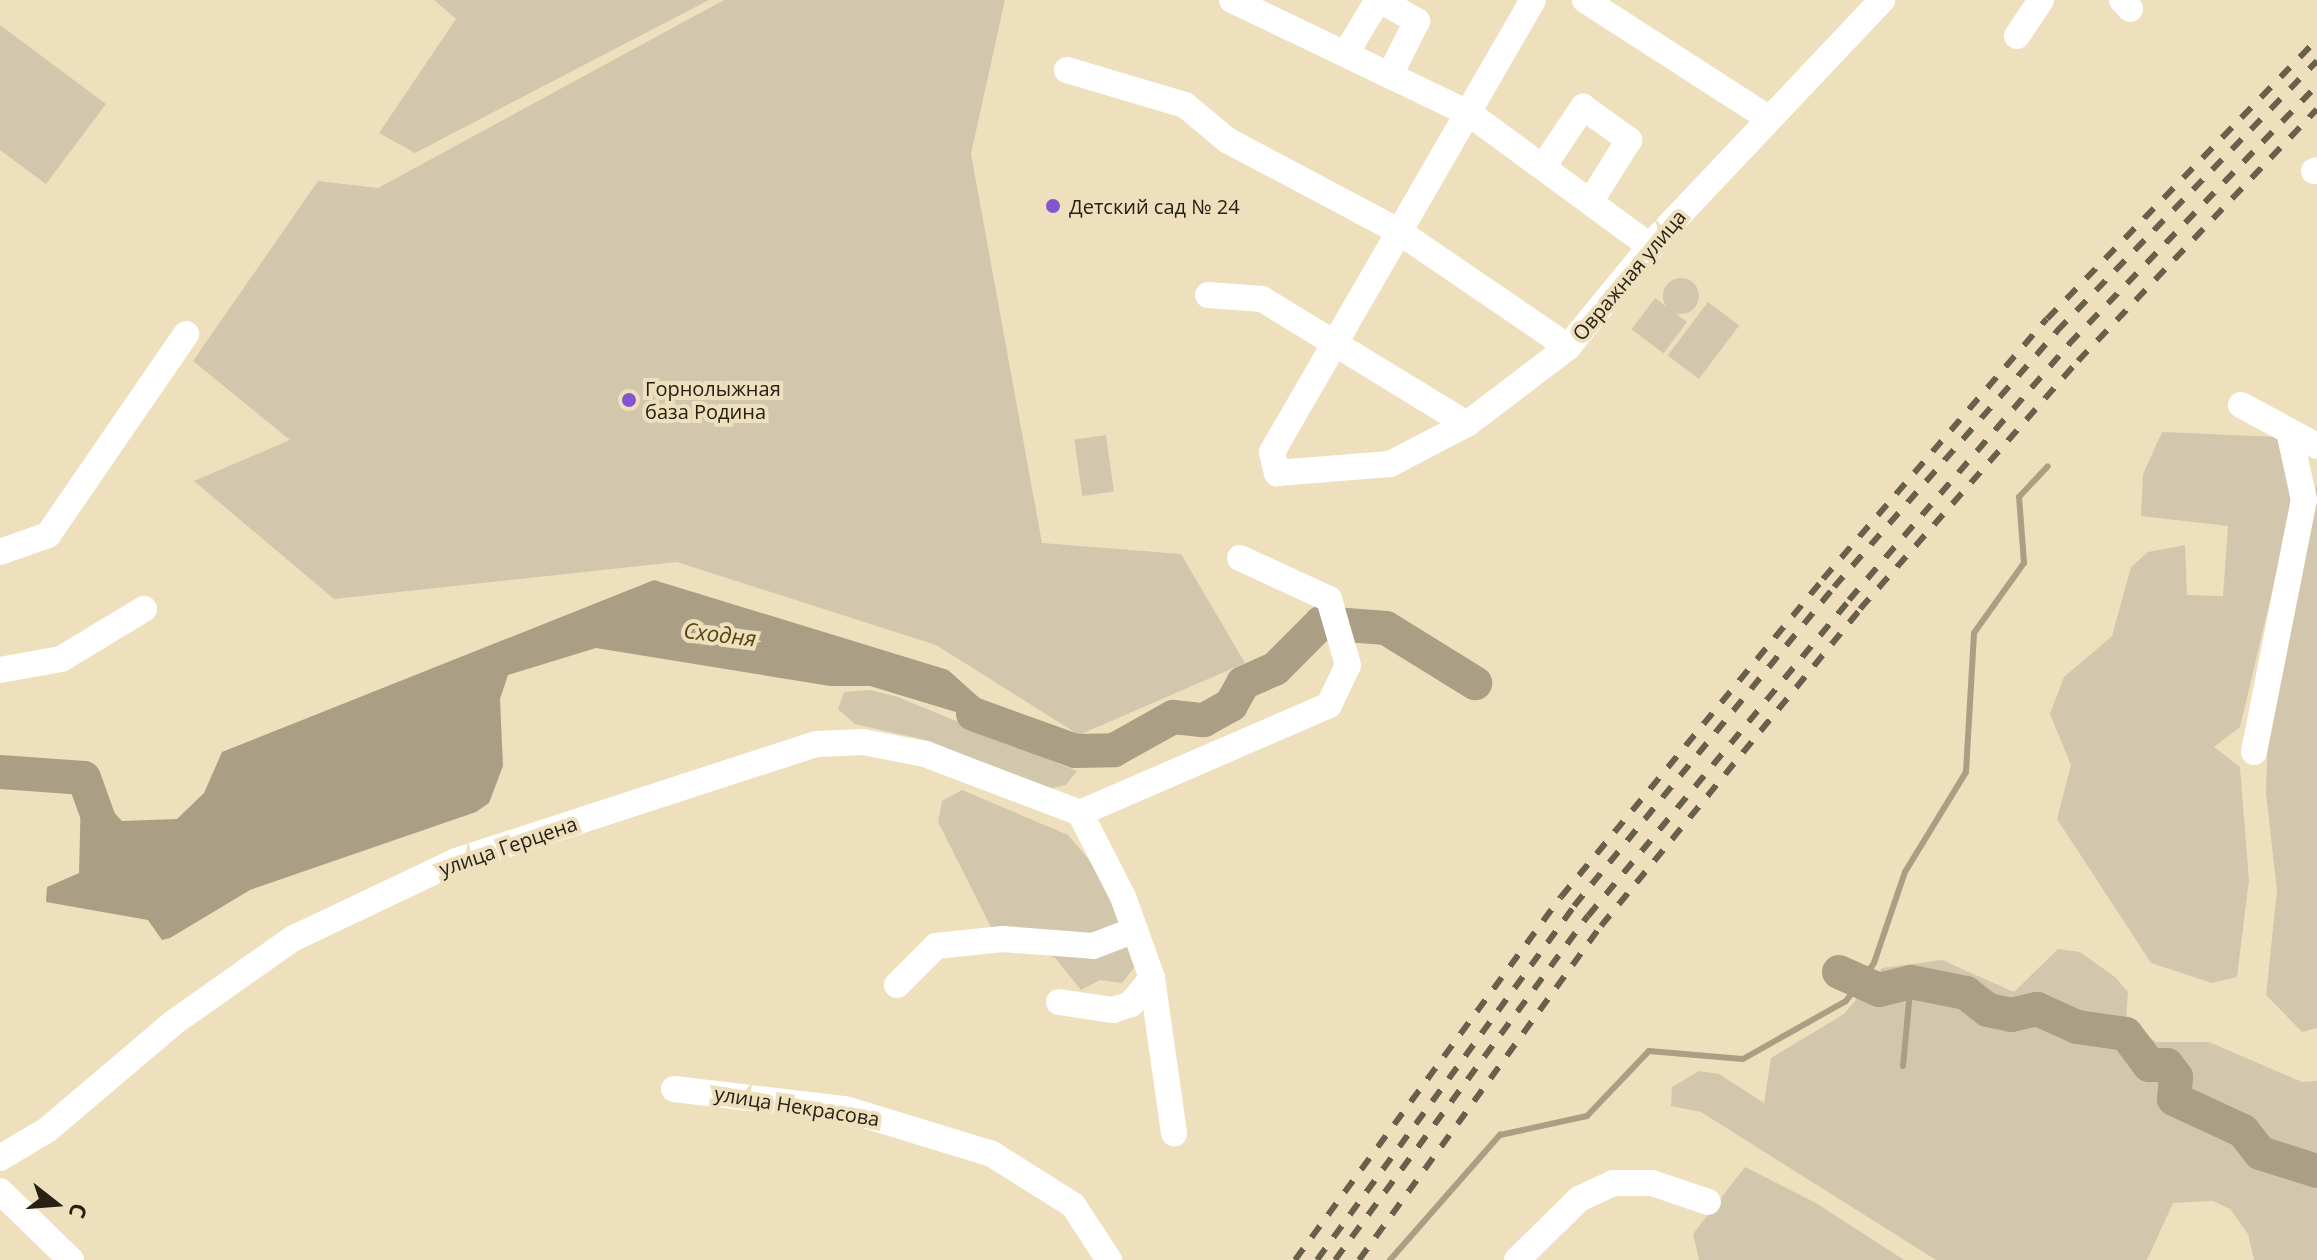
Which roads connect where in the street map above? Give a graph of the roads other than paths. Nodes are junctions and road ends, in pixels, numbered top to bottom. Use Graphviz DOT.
graph roads {
  1 [pos="1232,0"];
  2 [pos="1379,0"];
  3 [pos="1533,0"];
  4 [pos="1585,0"];
  5 [pos="1882,0"];
  6 [pos="2041,0"];
  7 [pos="2017,36"];
  8 [pos="1346,53"];
  9 [pos="1067,70"];
  10 [pos="1390,75"];
  11 [pos="1470,114"];
  12 [pos="1768,118"];
  13 [pos="1545,164"];
  14 [pos="1592,199"];
  15 [pos="1398,231"];
  16 [pos="1651,247"];
  17 [pos="1208,295"];
  18 [pos="186,334"];
  19 [pos="1335,342"];
  20 [pos="1568,347"];
  21 [pos="2241,405"];
  22 [pos="1467,424"];
  23 [pos="2289,431"];
  24 [pos="2317,446"];
  25 [pos="0,552"];
  26 [pos="1240,558"];
  27 [pos="144,609"];
  28 [pos="0,670"];
  29 [pos="2254,752"];
  30 [pos="1080,813"];
  31 [pos="1135,930"];
  32 [pos="1152,978"];
  33 [pos="897,985"];
  34 [pos="1059,1002"];
  35 [pos="674,1089"];
  36 [pos="1174,1133"];
  37 [pos="0,1158"];
  38 [pos="0,1191"];
  39 [pos="1708,1202"];
  40 [pos="71,1260"];
  41 [pos="1109,1260"];
  42 [pos="1517,1260"];
  1 -- 8 [label="street"];
  2 -- 8 [label="street"];
  2 -- 10 [label="street"];
  3 -- 11 [label="street"];
  4 -- 12 [label="street"];
  5 -- 12 [label="street, Овражная улица"];
  6 -- 7 [label="street"];
  8 -- 10 [label="street"];
  9 -- 15 [label="street"];
  10 -- 11 [label="street"];
  11 -- 13 [label="street"];
  11 -- 15 [label="street"];
  12 -- 16 [label="street, Овражная улица"];
  13 -- 14 [label="street"];
  13 -- 14 [label="street"];
  14 -- 16 [label="street"];
  15 -- 19 [label="street"];
  15 -- 20 [label="street"];
  16 -- 20 [label="street, Овражная улица"];
  17 -- 19 [label="street"];
  18 -- 25 [label="street"];
  19 -- 22 [label="street"];
  19 -- 22 [label="street, Овражная улица"];
  20 -- 22 [label="street, Овражная улица"];
  21 -- 23 [label="street"];
  23 -- 24 [label="street"];
  23 -- 29 [label="street"];
  26 -- 30 [label="street"];
  27 -- 28 [label="street"];
  30 -- 31 [label="street"];
  30 -- 37 [label="street, улица Герцена"];
  31 -- 32 [label="street"];
  31 -- 33 [label="street"];
  32 -- 34 [label="street"];
  32 -- 36 [label="street"];
  35 -- 41 [label="street, улица Некрасова"];
  38 -- 40 [label="street"];
  39 -- 42 [label="street"];
}
